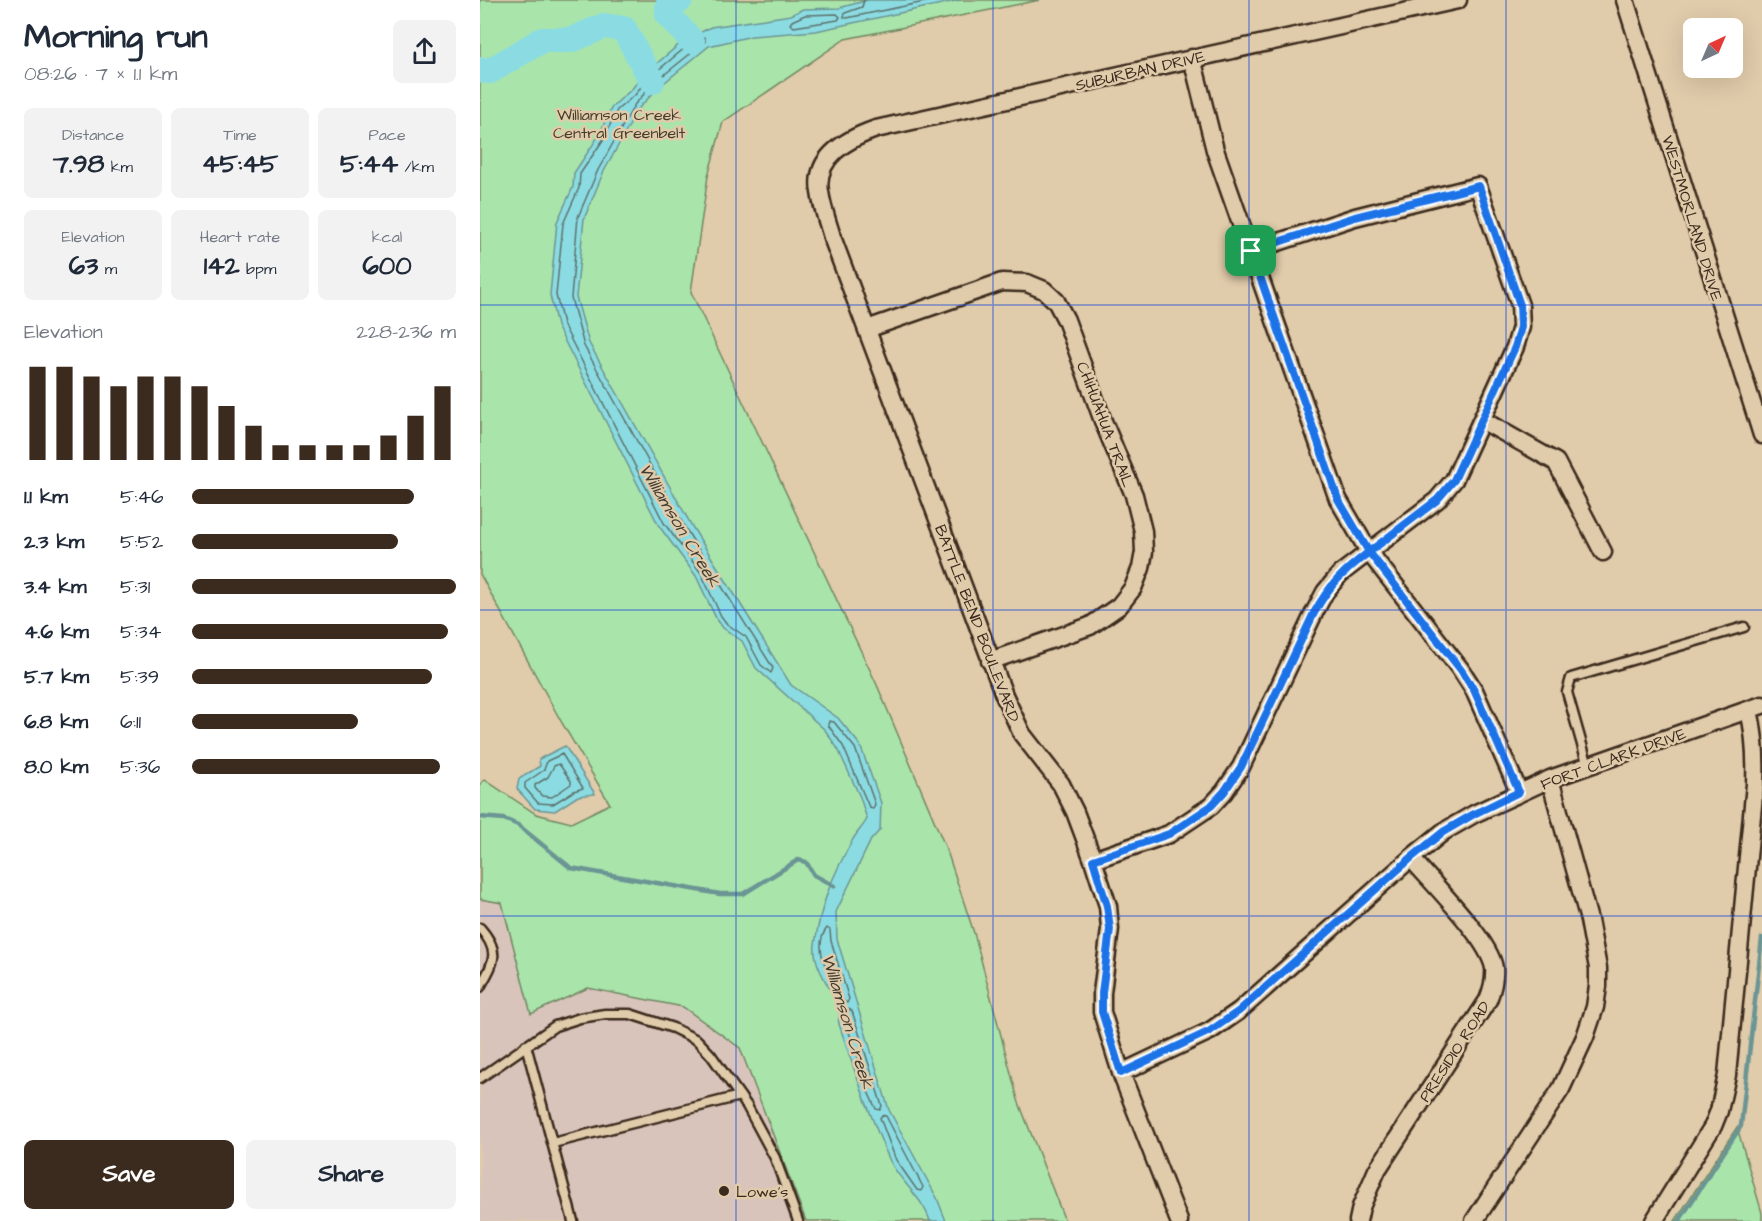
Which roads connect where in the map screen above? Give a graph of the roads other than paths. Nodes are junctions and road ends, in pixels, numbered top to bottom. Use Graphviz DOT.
graph roads {
  1 [pos="1458,0"];
  2 [pos="1625,0"];
  3 [pos="1192,58"];
  4 [pos="830,155"];
  5 [pos="1251,251"];
  6 [pos="867,329"];
  7 [pos="1482,420"];
  8 [pos="1762,435"];
  9 [pos="1369,552"];
  10 [pos="1603,552"];
  11 [pos="1744,627"];
  12 [pos="990,661"];
  13 [pos="1755,708"];
  14 [pos="1588,766"];
  15 [pos="1550,779"];
  16 [pos="1519,792"];
  17 [pos="1411,858"];
  18 [pos="1093,860"];
  19 [pos="480,928"];
  20 [pos="480,987"];
  21 [pos="526,1045"];
  22 [pos="1121,1073"];
  23 [pos="480,1078"];
  24 [pos="740,1096"];
  25 [pos="553,1143"];
  26 [pos="573,1221"];
  27 [pos="798,1221"];
  28 [pos="1179,1221"];
  29 [pos="1358,1221"];
  30 [pos="1474,1221"];
  31 [pos="1654,1221"];
  1 -- 3 [label="street, SUBURBAN DRIVE"];
  2 -- 8 [label="street, WESTMORLAND DRIVE"];
  3 -- 4 [label="street, SUBURBAN DRIVE"];
  3 -- 5 [label="street"];
  4 -- 6 [label="street, BATTLE BEND BOULEVARD"];
  5 -- 7 [label="street"];
  5 -- 9 [label="street"];
  6 -- 12 [label="street, BATTLE BEND BOULEVARD"];
  6 -- 12 [label="street, CHIHUAHUA TRAIL"];
  7 -- 9 [label="street"];
  7 -- 10 [label="street"];
  9 -- 16 [label="street"];
  9 -- 18 [label="street"];
  11 -- 14 [label="lane"];
  12 -- 18 [label="street, BATTLE BEND BOULEVARD"];
  13 -- 14 [label="street, FORT CLARK DRIVE"];
  13 -- 31 [label="street"];
  14 -- 15 [label="street, FORT CLARK DRIVE"];
  15 -- 16 [label="street, FORT CLARK DRIVE"];
  15 -- 30 [label="street"];
  16 -- 17 [label="street, FORT CLARK DRIVE"];
  17 -- 22 [label="street, FORT CLARK DRIVE"];
  17 -- 29 [label="street, PRESIDIO ROAD"];
  18 -- 22 [label="street, BATTLE BEND BOULEVARD"];
  19 -- 20 [label="lane"];
  21 -- 23 [label="lane"];
  21 -- 24 [label="lane"];
  21 -- 25 [label="lane"];
  22 -- 28 [label="street, BATTLE BEND BOULEVARD"];
  24 -- 25 [label="lane"];
  24 -- 27 [label="lane"];
  25 -- 26 [label="lane"];
}
